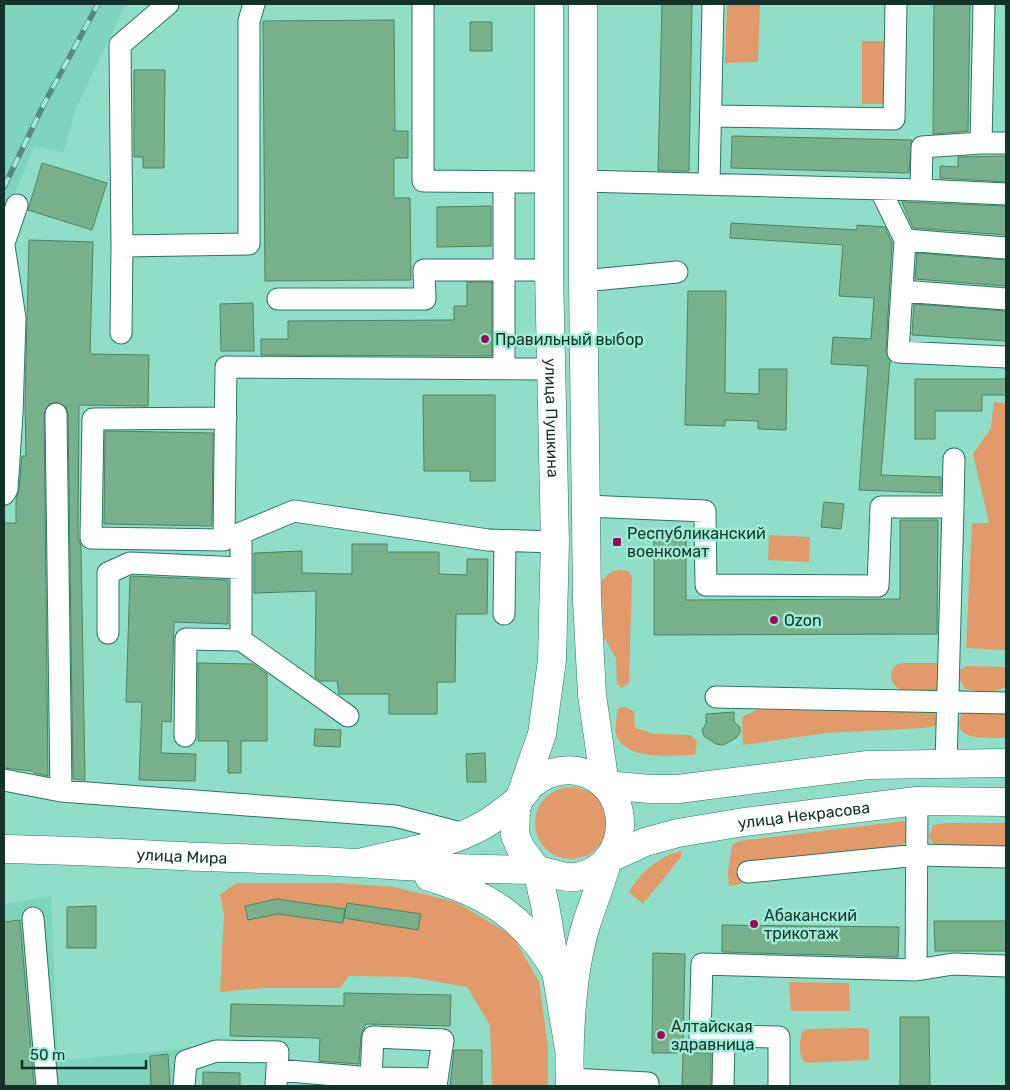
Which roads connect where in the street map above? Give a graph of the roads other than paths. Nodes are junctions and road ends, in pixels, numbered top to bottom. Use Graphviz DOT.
graph roads {
  1 [pos="168,4"];
  2 [pos="254,4"];
  3 [pos="423,4"];
  4 [pos="549,4"];
  5 [pos="583,4"];
  6 [pos="713,4"];
  7 [pos="896,4"];
  8 [pos="984,4"];
  9 [pos="711,116"];
  10 [pos="981,143"];
  11 [pos="1006,143"];
  12 [pos="504,182"];
  13 [pos="549,182"];
  14 [pos="582,182"];
  15 [pos="709,183"];
  16 [pos="880,189"];
  17 [pos="921,190"];
  18 [pos="1006,194"];
  19 [pos="17,205"];
  20 [pos="905,240"];
  21 [pos="4,244"];
  22 [pos="122,246"];
  23 [pos="1006,248"];
  24 [pos="550,270"];
  25 [pos="504,271"];
  26 [pos="677,272"];
  27 [pos="583,281"];
  28 [pos="902,291"];
  29 [pos="278,299"];
  30 [pos="1006,299"];
  31 [pos="121,333"];
  32 [pos="1006,357"];
  33 [pos="504,368"];
  34 [pos="552,369"];
  35 [pos="56,414"];
  36 [pos="226,418"];
  37 [pos="954,459"];
  38 [pos="4,494"];
  39 [pos="585,506"];
  40 [pos="953,506"];
  41 [pos="505,541"];
  42 [pos="554,542"];
  43 [pos="241,568"];
  44 [pos="504,614"];
  45 [pos="108,633"];
  46 [pos="241,640"];
  47 [pos="716,697"];
  48 [pos="948,702"];
  49 [pos="1006,703"];
  50 [pos="348,716"];
  51 [pos="185,736"];
  52 [pos="1006,763"];
  53 [pos="946,764"];
  54 [pos="4,780"];
  55 [pos="605,785"];
  56 [pos="61,791"];
  57 [pos="521,797"];
  58 [pos="917,801"];
  59 [pos="1006,802"];
  60 [pos="464,834"];
  61 [pos="6,849"];
  62 [pos="918,855"];
  63 [pos="1006,857"];
  64 [pos="608,860"];
  65 [pos="359,863"];
  66 [pos="537,870"];
  67 [pos="748,872"];
  68 [pos="33,918"];
  69 [pos="1006,966"];
  70 [pos="916,970"];
  71 [pos="558,974"];
  72 [pos="724,1036"];
  73 [pos="569,1049"];
  74 [pos="277,1078"];
  75 [pos="371,1078"];
  76 [pos="436,1082"];
  77 [pos="570,1082"];
  78 [pos="47,1086"];
  79 [pos="184,1086"];
  80 [pos="648,1086"];
  81 [pos="723,1086"];
  82 [pos="779,1086"];
  1 -- 22 [label="street"];
  2 -- 22 [label="street"];
  3 -- 12 [label="street"];
  4 -- 13 [label="main road, улица Пушкина"];
  5 -- 14 [label="main road, улица Пушкина"];
  6 -- 9 [label="street"];
  7 -- 9 [label="street"];
  8 -- 10 [label="street"];
  9 -- 15 [label="street"];
  10 -- 11 [label="street"];
  10 -- 17 [label="street"];
  12 -- 13 [label="street"];
  12 -- 25 [label="street"];
  13 -- 24 [label="main road, улица Пушкина"];
  14 -- 15 [label="street"];
  14 -- 27 [label="main road, улица Пушкина"];
  15 -- 16 [label="street"];
  16 -- 17 [label="street"];
  16 -- 20 [label="street"];
  17 -- 18 [label="street"];
  19 -- 21 [label="street"];
  20 -- 23 [label="street"];
  20 -- 28 [label="street"];
  21 -- 38 [label="street"];
  22 -- 31 [label="street"];
  24 -- 25 [label="street"];
  24 -- 34 [label="main road, улица Пушкина"];
  25 -- 29 [label="street"];
  25 -- 33 [label="street"];
  26 -- 27 [label="street"];
  27 -- 39 [label="main road, улица Пушкина"];
  28 -- 30 [label="street"];
  28 -- 32 [label="street"];
  33 -- 34 [label="street"];
  33 -- 36 [label="street"];
  34 -- 42 [label="main road, улица Пушкина"];
  35 -- 56 [label="street"];
  36 -- 36 [label="street"];
  37 -- 40 [label="street"];
  39 -- 40 [label="street"];
  39 -- 55 [label="main road, улица Пушкина"];
  40 -- 48 [label="street"];
  41 -- 42 [label="street"];
  41 -- 43 [label="street"];
  41 -- 44 [label="street"];
  42 -- 57 [label="main road, улица Пушкина"];
  43 -- 45 [label="street"];
  43 -- 46 [label="street"];
  46 -- 50 [label="street"];
  46 -- 51 [label="street"];
  47 -- 48 [label="street"];
  48 -- 49 [label="street"];
  48 -- 53 [label="street"];
  52 -- 53 [label="main road"];
  53 -- 55 [label="main road"];
  54 -- 56 [label="street"];
  55 -- 57 [label="main road"];
  55 -- 64 [label="main road"];
  56 -- 60 [label="street"];
  57 -- 60 [label="main road"];
  57 -- 66 [label="main road"];
  58 -- 59 [label="main road, улица Некрасова"];
  58 -- 62 [label="street"];
  58 -- 64 [label="main road, улица Некрасова"];
  60 -- 65 [label="main road"];
  61 -- 65 [label="main road, улица Мира"];
  62 -- 63 [label="street"];
  62 -- 67 [label="street"];
  62 -- 70 [label="street"];
  64 -- 66 [label="main road"];
  64 -- 73 [label="main road"];
  65 -- 66 [label="main road"];
  65 -- 71 [label="main road"];
  66 -- 71 [label="main road"];
  68 -- 78 [label="street"];
  69 -- 70 [label="street"];
  70 -- 72 [label="street"];
  71 -- 73 [label="main road"];
  72 -- 81 [label="street"];
  72 -- 82 [label="street"];
  73 -- 77 [label="main road"];
  74 -- 75 [label="street"];
  74 -- 79 [label="street"];
  75 -- 76 [label="street"];
  75 -- 76 [label="street"];
  77 -- 80 [label="street"];
}
